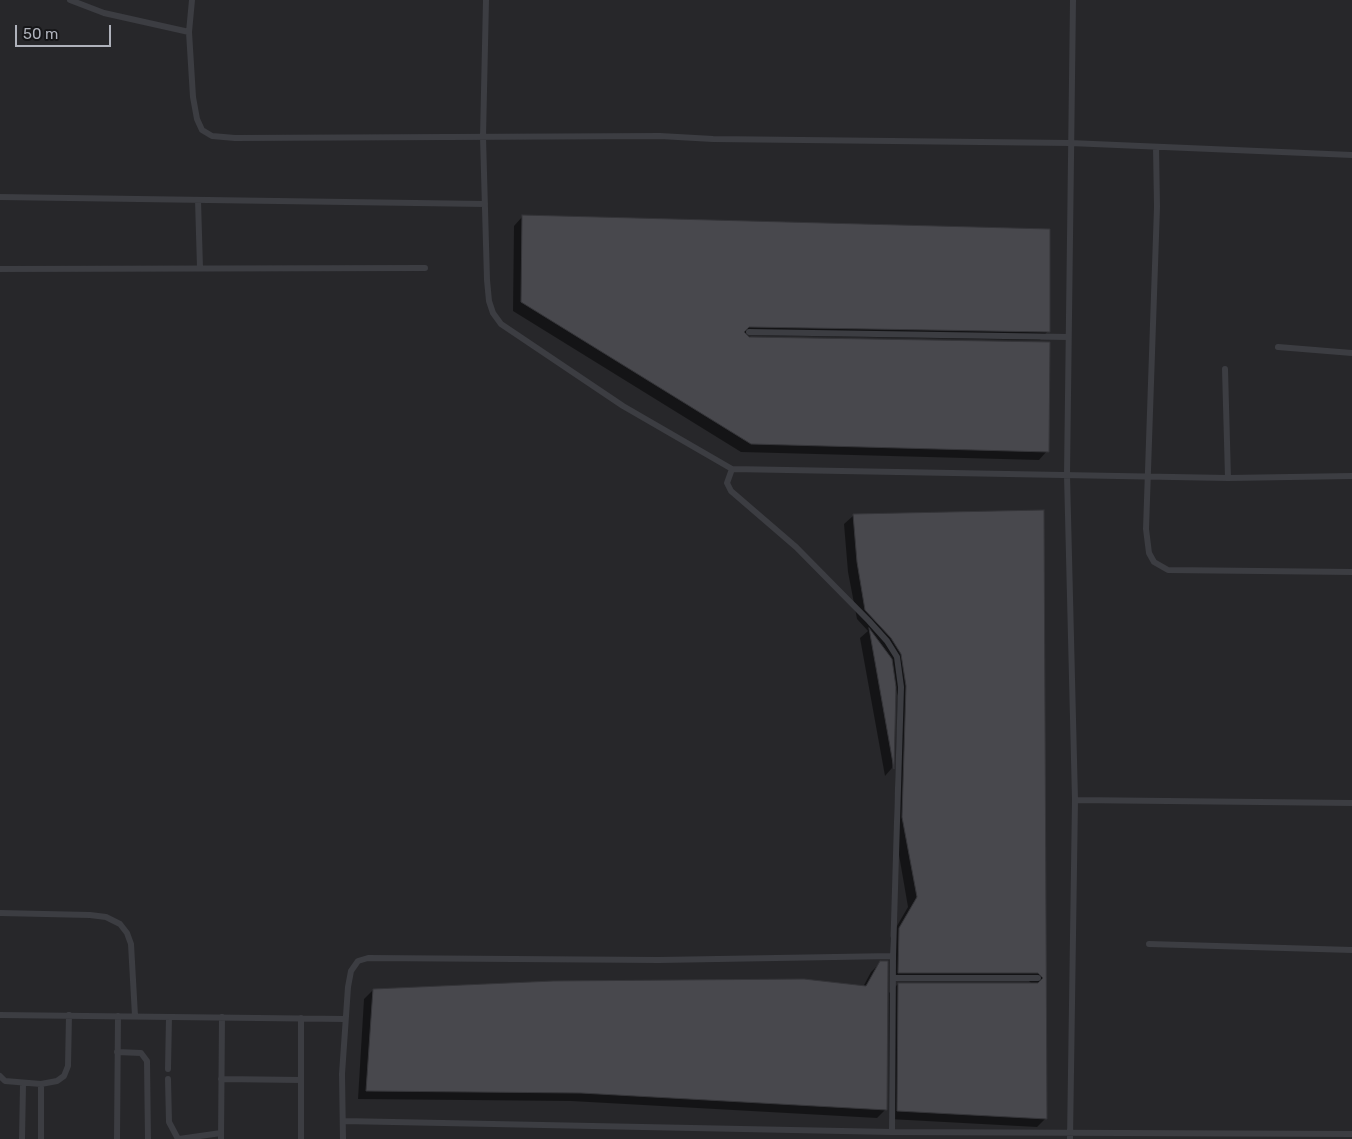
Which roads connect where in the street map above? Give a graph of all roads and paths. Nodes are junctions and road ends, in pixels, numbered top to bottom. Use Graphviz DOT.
graph roads {
  1 [pos="70,0"];
  2 [pos="192,0"];
  3 [pos="486,0"];
  4 [pos="1073,0"];
  5 [pos="189,32"];
  6 [pos="483,137"];
  7 [pos="1070,143"];
  8 [pos="1156,147"];
  9 [pos="1352,155"];
  10 [pos="0,197"];
  11 [pos="198,200"];
  12 [pos="485,204"];
  13 [pos="200,268"];
  14 [pos="425,268"];
  15 [pos="0,269"];
  16 [pos="749,332"];
  17 [pos="1068,337"];
  18 [pos="1278,347"];
  19 [pos="1352,353"];
  20 [pos="1225,369"];
  21 [pos="732,469"];
  22 [pos="1066,475"];
  23 [pos="1352,476"];
  24 [pos="1147,477"];
  25 [pos="1228,478"];
  26 [pos="1352,572"];
  27 [pos="1075,800"];
  28 [pos="1352,803"];
  29 [pos="0,913"];
  30 [pos="1149,944"];
  31 [pos="1352,950"];
  32 [pos="893,956"];
  33 [pos="893,978"];
  34 [pos="1038,978"];
  35 [pos="0,1015"];
  36 [pos="69,1016"];
  37 [pos="118,1016"];
  38 [pos="135,1016"];
  39 [pos="169,1017"];
  40 [pos="222,1017"];
  41 [pos="301,1018"];
  42 [pos="344,1019"];
  43 [pos="117,1052"];
  44 [pos="168,1069"];
  45 [pos="0,1076"];
  46 [pos="168,1079"];
  47 [pos="221,1079"];
  48 [pos="301,1080"];
  49 [pos="23,1084"];
  50 [pos="41,1084"];
  51 [pos="343,1121"];
  52 [pos="892,1132"];
  53 [pos="1352,1134"];
  54 [pos="221,1136"];
  55 [pos="1070,1136"];
  56 [pos="22,1139"];
  57 [pos="41,1139"];
  58 [pos="117,1139"];
  59 [pos="148,1139"];
  60 [pos="178,1139"];
  61 [pos="301,1139"];
  62 [pos="343,1139"];
  1 -- 5 [label="lane"];
  2 -- 5 [label="lane"];
  3 -- 6 [label="lane"];
  4 -- 7 [label="lane"];
  5 -- 6 [label="lane"];
  6 -- 7 [label="lane"];
  6 -- 12 [label="lane"];
  7 -- 8 [label="lane"];
  7 -- 17 [label="lane"];
  8 -- 9 [label="lane"];
  8 -- 24 [label="lane"];
  10 -- 11 [label="lane"];
  11 -- 12 [label="lane"];
  11 -- 13 [label="lane"];
  12 -- 21 [label="lane"];
  13 -- 14 [label="lane"];
  13 -- 15 [label="lane"];
  16 -- 17 [label="lane"];
  17 -- 22 [label="lane"];
  18 -- 19 [label="lane"];
  20 -- 25 [label="lane"];
  21 -- 22 [label="lane"];
  21 -- 32 [label="lane"];
  22 -- 24 [label="lane"];
  22 -- 27 [label="lane"];
  23 -- 25 [label="lane"];
  24 -- 25 [label="lane"];
  24 -- 26 [label="lane"];
  27 -- 28 [label="lane"];
  27 -- 55 [label="lane"];
  29 -- 38 [label="lane"];
  30 -- 31 [label="lane"];
  32 -- 33 [label="lane"];
  32 -- 42 [label="lane"];
  33 -- 34 [label="lane"];
  33 -- 52 [label="lane"];
  35 -- 36 [label="lane"];
  36 -- 37 [label="lane"];
  36 -- 50 [label="lane"];
  37 -- 38 [label="lane"];
  37 -- 43 [label="lane"];
  38 -- 39 [label="lane"];
  39 -- 40 [label="lane"];
  39 -- 44 [label="lane"];
  40 -- 41 [label="lane"];
  40 -- 47 [label="lane"];
  41 -- 42 [label="lane"];
  41 -- 48 [label="lane"];
  42 -- 51 [label="lane"];
  43 -- 58 [label="lane"];
  43 -- 59 [label="lane"];
  45 -- 49 [label="lane"];
  46 -- 60 [label="lane"];
  47 -- 48 [label="lane"];
  47 -- 54 [label="lane"];
  48 -- 61 [label="lane"];
  49 -- 50 [label="lane"];
  49 -- 56 [label="lane"];
  50 -- 57 [label="lane"];
  51 -- 52 [label="lane"];
  51 -- 62 [label="lane"];
  52 -- 55 [label="lane"];
  53 -- 55 [label="lane"];
  54 -- 60 [label="lane"];
}
